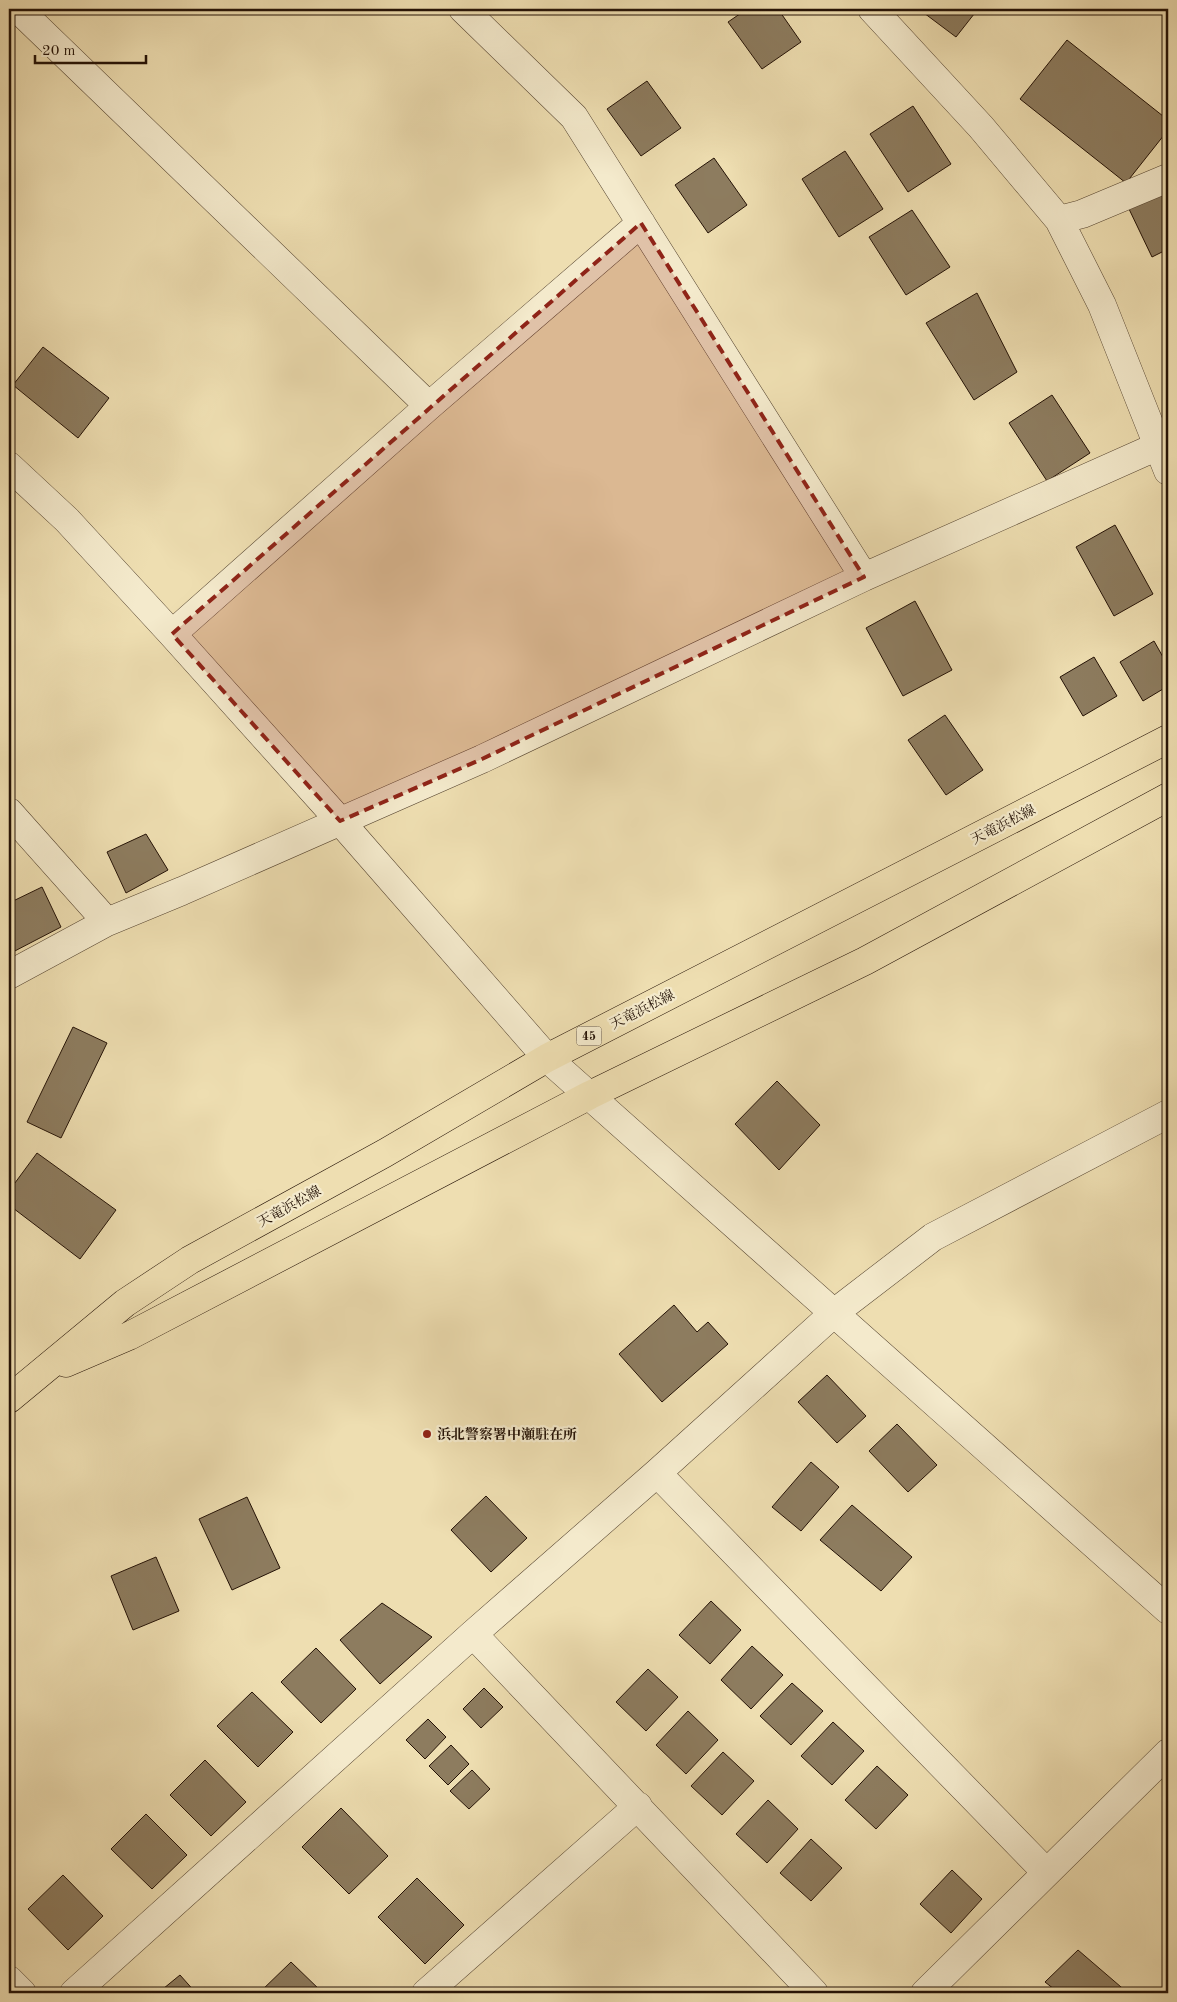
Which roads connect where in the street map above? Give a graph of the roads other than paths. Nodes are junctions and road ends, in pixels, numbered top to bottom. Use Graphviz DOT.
graph roads {
  1 [pos="18,9"];
  2 [pos="463,9"];
  3 [pos="872,9"];
  4 [pos="1168,178"];
  5 [pos="1059,220"];
  6 [pos="641,223"];
  7 [pos="429,406"];
  8 [pos="1158,446"];
  9 [pos="9,466"];
  10 [pos="1168,471"];
  11 [pos="864,577"];
  12 [pos="172,634"];
  13 [pos="1168,739"];
  14 [pos="1168,797"];
  15 [pos="9,812"];
  16 [pos="340,821"];
  17 [pos="107,922"];
  18 [pos="9,975"];
  19 [pos="547,1058"];
  20 [pos="590,1095"];
  21 [pos="1168,1114"];
  22 [pos="834,1314"];
  23 [pos="35,1376"];
  24 [pos="9,1399"];
  25 [pos="657,1473"];
  26 [pos="1168,1610"];
  27 [pos="472,1634"];
  28 [pos="1168,1753"];
  29 [pos="638,1806"];
  30 [pos="1046,1872"];
  31 [pos="9,1980"];
  32 [pos="22,1993"];
  33 [pos="74,1993"];
  34 [pos="426,1993"];
  35 [pos="814,1993"];
  36 [pos="925,1993"];
  1 -- 7 [label="street"];
  2 -- 6 [label="street"];
  3 -- 5 [label="street"];
  4 -- 5 [label="street"];
  5 -- 8 [label="street"];
  6 -- 7 [label="street"];
  6 -- 11 [label="street"];
  7 -- 12 [label="street"];
  8 -- 10 [label="street"];
  8 -- 11 [label="street"];
  9 -- 12 [label="street"];
  11 -- 16 [label="street"];
  12 -- 16 [label="street"];
  13 -- 19 [label="main road, 天竜浜松線 / 45"];
  14 -- 20 [label="main road, 天竜浜松線 / 45"];
  15 -- 17 [label="street"];
  16 -- 17 [label="street"];
  16 -- 19 [label="street"];
  17 -- 18 [label="street"];
  19 -- 20 [label="street"];
  19 -- 23 [label="main road, 天竜浜松線 / 45"];
  20 -- 22 [label="street"];
  20 -- 23 [label="main road, 天竜浜松線 / 45"];
  21 -- 22 [label="street"];
  22 -- 25 [label="street"];
  22 -- 26 [label="street"];
  23 -- 24 [label="main road, 天竜浜松線 / 45"];
  25 -- 27 [label="street"];
  25 -- 30 [label="street"];
  27 -- 29 [label="street"];
  27 -- 33 [label="street"];
  28 -- 30 [label="street"];
  29 -- 34 [label="street"];
  29 -- 35 [label="street"];
  30 -- 36 [label="street"];
  31 -- 32 [label="street"];
}
